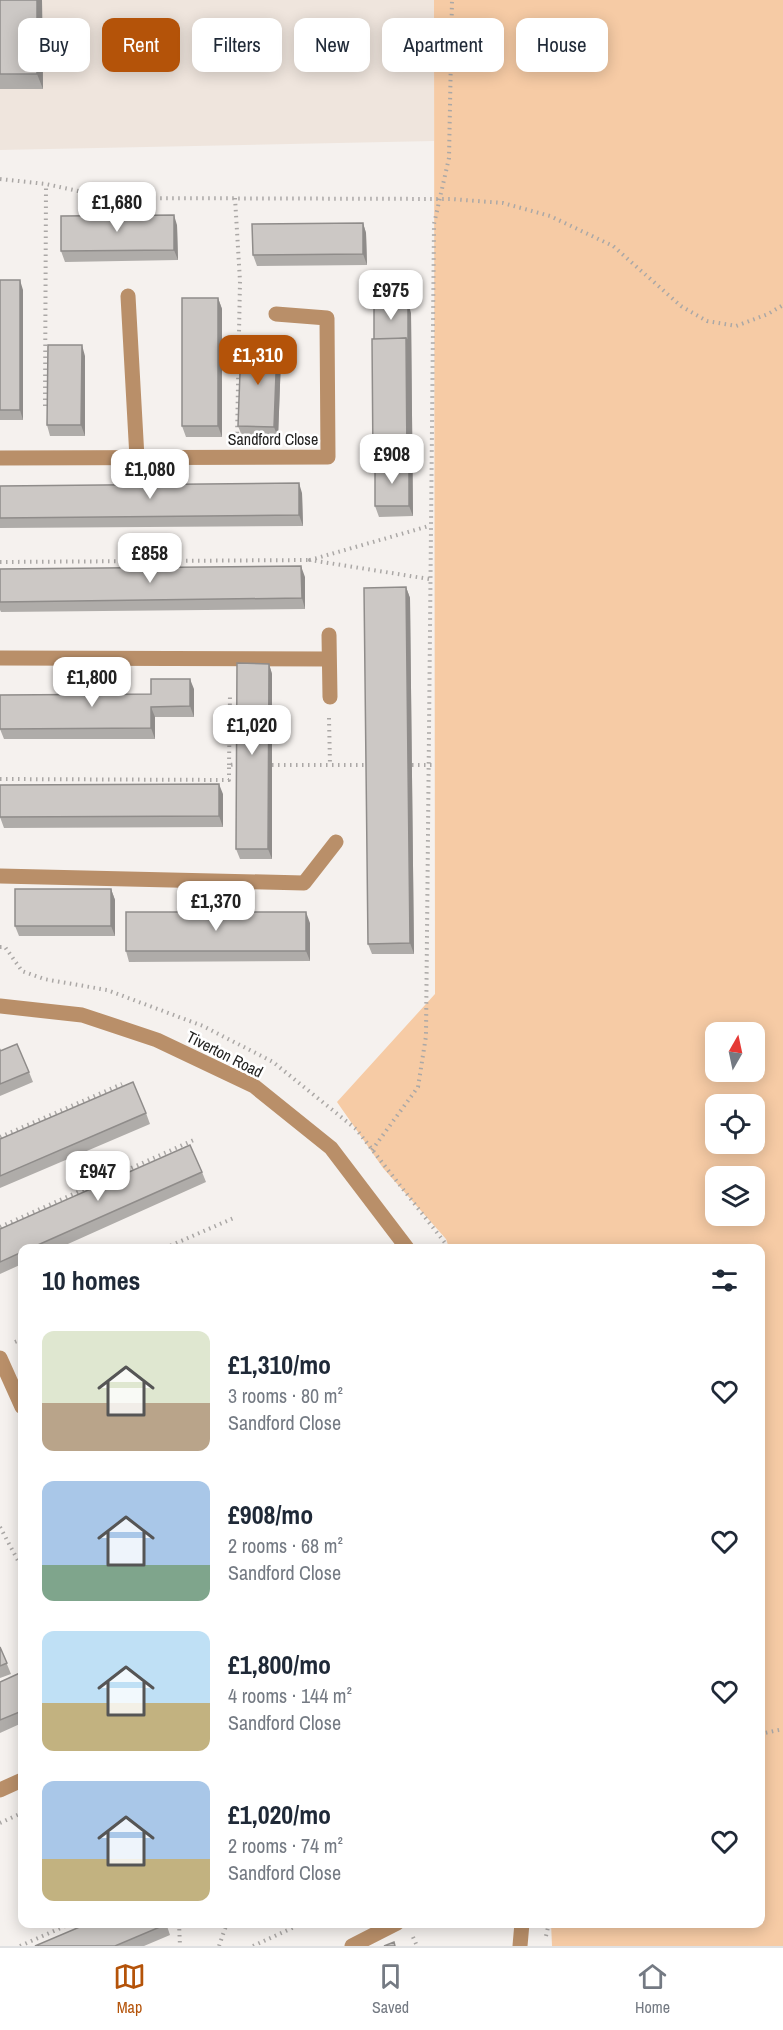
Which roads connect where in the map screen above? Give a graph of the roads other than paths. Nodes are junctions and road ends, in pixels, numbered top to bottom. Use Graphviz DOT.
graph roads {
  1 [pos="128,296"];
  2 [pos="276,314"];
  3 [pos="0,458"];
  4 [pos="137,458"];
  5 [pos="329,635"];
  6 [pos="0,658"];
  7 [pos="328,659"];
  8 [pos="330,697"];
  9 [pos="336,842"];
  10 [pos="0,876"];
  11 [pos="0,1006"];
  12 [pos="405,1244"];
  13 [pos="0,1358"];
  14 [pos="18,1398"];
  15 [pos="18,1782"];
  16 [pos="0,1791"];
  17 [pos="387,1928"];
  18 [pos="522,1928"];
  19 [pos="352,1946"];
  20 [pos="520,1946"];
  1 -- 4 [label="street"];
  2 -- 4 [label="street, Sandford Close"];
  3 -- 4 [label="street, Sandford Close"];
  5 -- 7 [label="street"];
  6 -- 7 [label="street"];
  7 -- 8 [label="street"];
  9 -- 10 [label="street"];
  11 -- 12 [label="street, Tiverton Road"];
  13 -- 14 [label="street"];
  15 -- 16 [label="street"];
  17 -- 19 [label="street"];
  18 -- 20 [label="street"];
}
